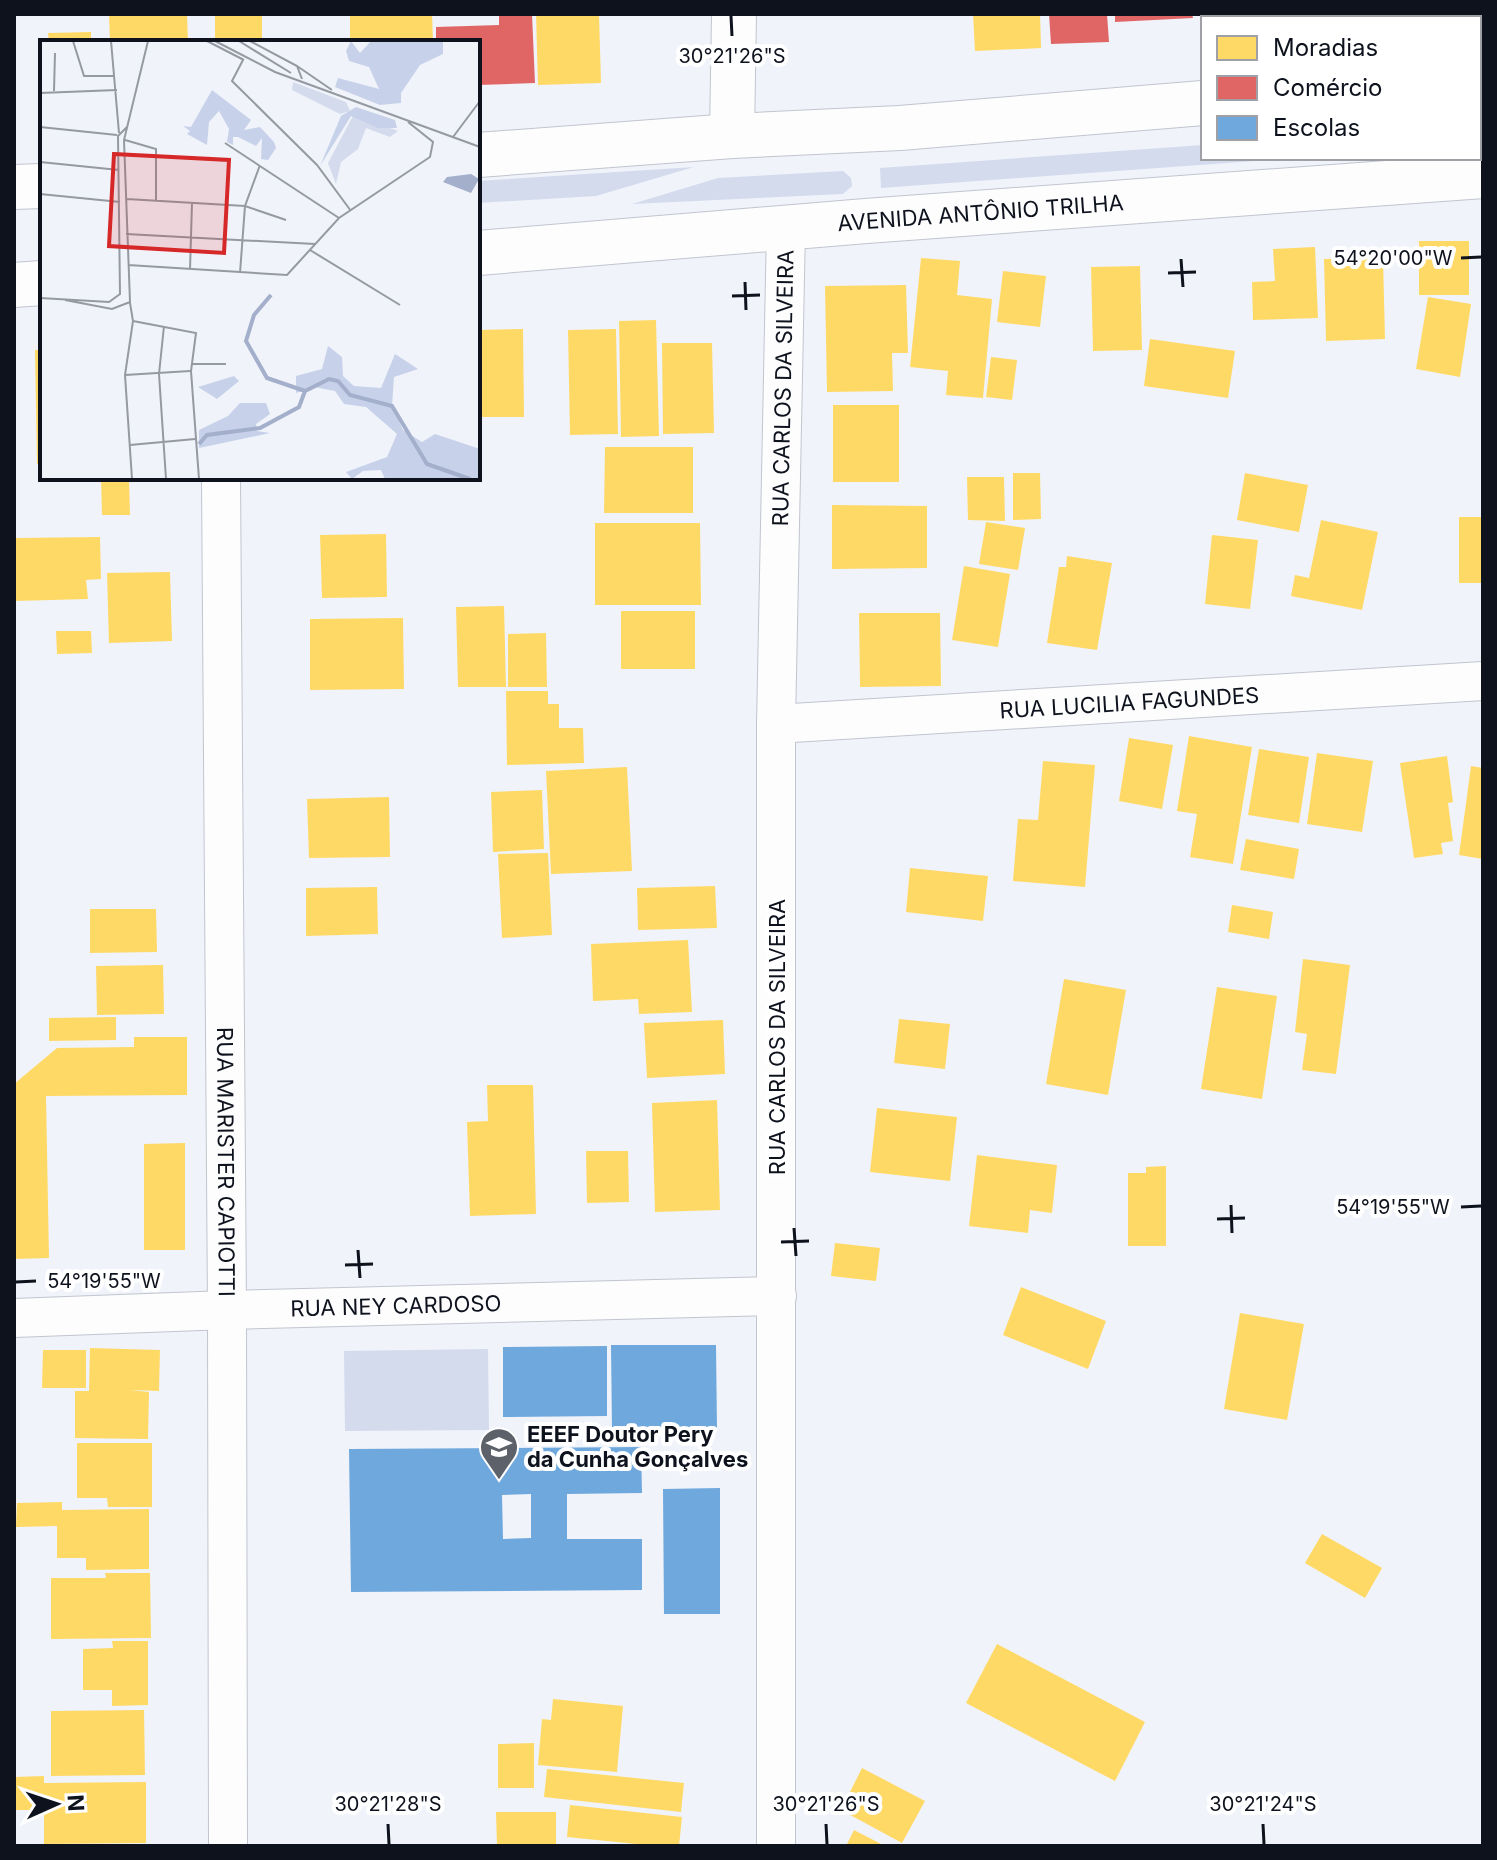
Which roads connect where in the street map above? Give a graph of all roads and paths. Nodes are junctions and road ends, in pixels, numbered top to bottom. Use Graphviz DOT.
graph roads {
  1 [pos="734,14"];
  2 [pos="1201,103"];
  3 [pos="732,136"];
  4 [pos="480,155"];
  5 [pos="1483,176"];
  6 [pos="40,186"];
  7 [pos="14,187"];
  8 [pos="786,227"];
  9 [pos="480,253"];
  10 [pos="40,283"];
  11 [pos="14,285"];
  12 [pos="221,480"];
  13 [pos="1483,681"];
  14 [pos="776,724"];
  15 [pos="777,1296"];
  16 [pos="227,1310"];
  17 [pos="14,1318"];
  18 [pos="228,1846"];
  19 [pos="776,1846"];
  1 -- 3 [label="main road"];
  2 -- 3 [label="main road"];
  3 -- 4 [label="main road"];
  5 -- 8 [label="main road, AVENIDA ANTÔNIO TRILHA"];
  6 -- 7 [label="main road"];
  8 -- 9 [label="main road, AVENIDA ANTÔNIO TRILHA"];
  8 -- 14 [label="street, RUA CARLOS DA SILVEIRA"];
  10 -- 11 [label="main road"];
  12 -- 16 [label="street, RUA MARISTER CAPIOTTI"];
  13 -- 14 [label="street, RUA LUCILIA FAGUNDES"];
  14 -- 15 [label="street, RUA CARLOS DA SILVEIRA"];
  15 -- 16 [label="street, RUA NEY CARDOSO"];
  15 -- 19 [label="street, RUA CARLOS DA SILVEIRA"];
  16 -- 17 [label="street, RUA NEY CARDOSO"];
  16 -- 18 [label="street, RUA MARISTER CAPIOTTI"];
}
